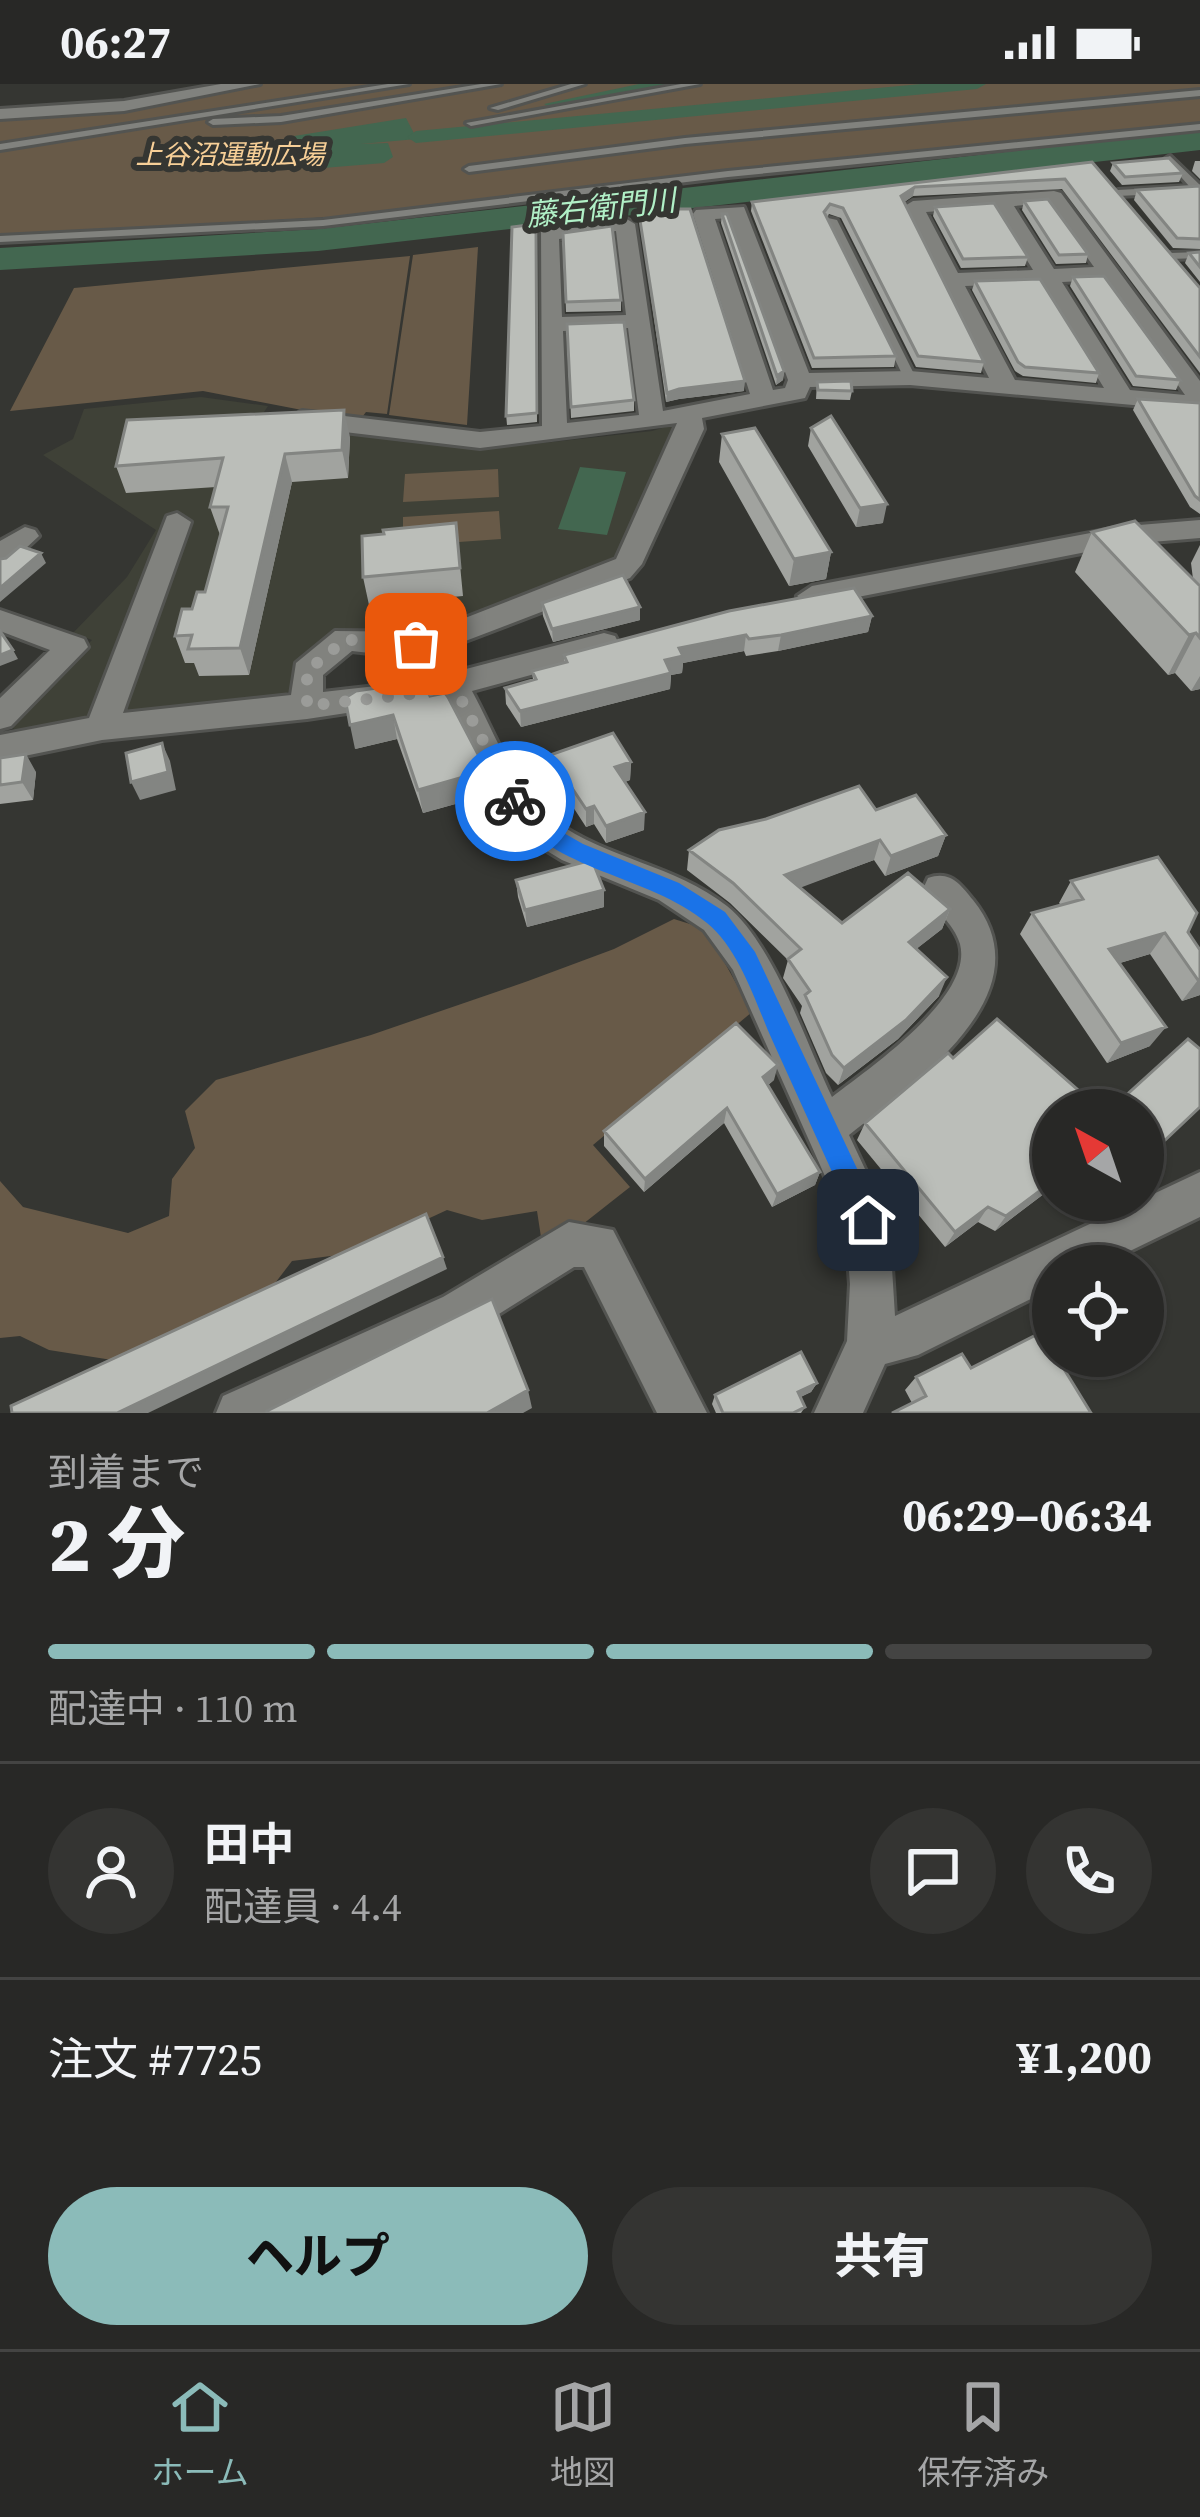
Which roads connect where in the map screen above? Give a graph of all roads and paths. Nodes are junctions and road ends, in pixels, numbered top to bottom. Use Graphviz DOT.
graph roads {
  1 [pos="251,84"];
  2 [pos="404,84"];
  3 [pos="497,84"];
  4 [pos="581,84"];
  5 [pos="696,84"];
  6 [pos="1200,93"];
  7 [pos="0,94"];
  8 [pos="77,94"];
  9 [pos="0,114"];
  10 [pos="499,117"];
  11 [pos="187,119"];
  12 [pos="471,123"];
  13 [pos="1200,127"];
  14 [pos="0,147"];
  15 [pos="1170,159"];
  16 [pos="469,169"];
  17 [pos="1107,181"];
  18 [pos="1199,189"];
  19 [pos="1118,194"];
  20 [pos="1003,203"];
  21 [pos="1131,209"];
  22 [pos="832,220"];
  23 [pos="0,239"];
  24 [pos="1156,241"];
  25 [pos="1200,255"];
  26 [pos="1170,256"];
  27 [pos="1180,269"];
  28 [pos="1110,273"];
  29 [pos="1046,275"];
  30 [pos="955,280"];
  31 [pos="638,321"];
  32 [pos="551,324"];
  33 [pos="910,378"];
  34 [pos="800,380"];
  35 [pos="1005,385"];
  36 [pos="763,396"];
  37 [pos="1124,400"];
  38 [pos="1200,401"];
  39 [pos="688,410"];
  40 [pos="270,415"];
  41 [pos="652,420"];
  42 [pos="555,433"];
  43 [pos="177,522"];
  44 [pos="1200,529"];
  45 [pos="25,536"];
  46 [pos="0,556"];
  47 [pos="793,600"];
  48 [pos="2,623"];
  49 [pos="635,636"];
  50 [pos="453,684"];
  51 [pos="307,706"];
  52 [pos="0,717"];
  53 [pos="102,728"];
  54 [pos="0,748"];
  55 [pos="941,889"];
  56 [pos="826,1127"];
  57 [pos="1200,1194"];
  58 [pos="870,1343"];
  59 [pos="240,1413"];
  60 [pos="683,1413"];
  61 [pos="838,1413"];
  1 -- 9 [label="street"];
  2 -- 11 [label="lane"];
  3 -- 11 [label="lane"];
  4 -- 10 [label="lane"];
  5 -- 10 [label="lane"];
  6 -- 16 [label="lane"];
  7 -- 8 [label="street"];
  10 -- 12 [label="lane"];
  11 -- 14 [label="lane"];
  13 -- 23 [label="lane"];
  15 -- 18 [label="lane"];
  17 -- 19 [label="lane"];
  18 -- 19 [label="lane"];
  19 -- 21 [label="lane"];
  20 -- 28 [label="street"];
  20 -- 29 [label="street"];
  20 -- 30 [label="street"];
  22 -- 33 [label="lane"];
  24 -- 26 [label="lane"];
  25 -- 26 [label="lane"];
  26 -- 27 [label="lane"];
  28 -- 29 [label="street"];
  28 -- 38 [label="street"];
  29 -- 30 [label="street"];
  29 -- 37 [label="street"];
  30 -- 35 [label="street"];
  31 -- 32 [label="street"];
  31 -- 32 [label="street"];
  31 -- 41 [label="street"];
  32 -- 42 [label="street"];
  33 -- 34 [label="street"];
  33 -- 35 [label="street"];
  34 -- 36 [label="street"];
  34 -- 36 [label="street"];
  35 -- 37 [label="street"];
  36 -- 39 [label="street"];
  37 -- 38 [label="street"];
  39 -- 41 [label="street"];
  39 -- 51 [label="street"];
  40 -- 42 [label="street"];
  41 -- 42 [label="street"];
  43 -- 53 [label="street"];
  44 -- 47 [label="street"];
  45 -- 46 [label="street"];
  48 -- 52 [label="street"];
  49 -- 50 [label="street"];
  50 -- 51 [label="street"];
  50 -- 56 [label="street"];
  51 -- 53 [label="street"];
  53 -- 54 [label="street"];
  55 -- 56 [label="street"];
  56 -- 58 [label="street"];
  57 -- 58 [label="street"];
  58 -- 61 [label="street"];
  59 -- 60 [label="street"];
}
